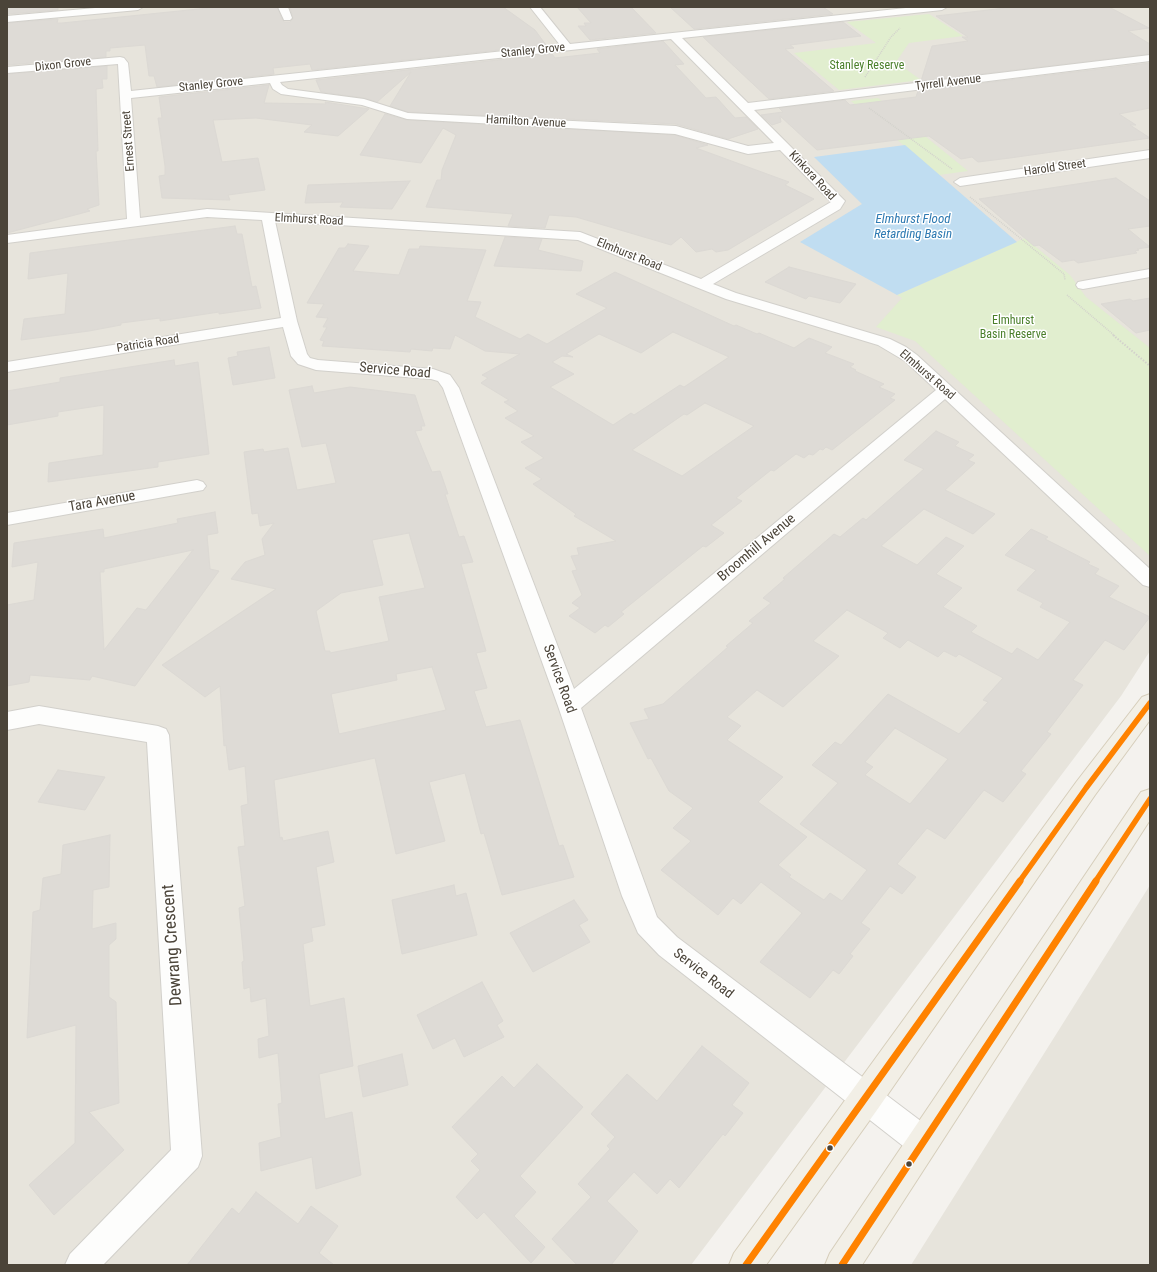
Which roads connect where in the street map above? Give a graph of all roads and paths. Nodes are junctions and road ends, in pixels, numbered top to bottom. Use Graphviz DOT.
graph roads {
  1 [pos="138,7"];
  2 [pos="283,7"];
  3 [pos="535,7"];
  4 [pos="836,7"];
  5 [pos="942,7"];
  6 [pos="849,17"];
  7 [pos="287,18"];
  8 [pos="7,19"];
  9 [pos="902,26"];
  10 [pos="674,36"];
  11 [pos="567,47"];
  12 [pos="1150,58"];
  13 [pos="120,60"];
  14 [pos="7,70"];
  15 [pos="274,79"];
  16 [pos="859,94"];
  17 [pos="125,95"];
  18 [pos="747,107"];
  19 [pos="784,146"];
  20 [pos="1150,154"];
  21 [pos="956,177"];
  22 [pos="966,194"];
  23 [pos="268,218"];
  24 [pos="134,222"];
  25 [pos="7,239"];
  26 [pos="1150,273"];
  27 [pos="702,285"];
  28 [pos="1082,285"];
  29 [pos="1066,286"];
  30 [pos="1067,291"];
  31 [pos="289,321"];
  32 [pos="7,366"];
  33 [pos="1150,366"];
  34 [pos="945,391"];
  35 [pos="197,486"];
  36 [pos="7,519"];
  37 [pos="1150,580"];
  38 [pos="1150,703"];
  39 [pos="569,706"];
  40 [pos="7,721"];
  41 [pos="1150,799"];
  42 [pos="866,1099"];
  43 [pos="923,1142"];
  44 [pos="81,1265"];
  45 [pos="746,1265"];
  46 [pos="842,1265"];
  1 -- 8 [label="street"];
  2 -- 7 [label="street"];
  3 -- 11 [label="street"];
  4 -- 6 [label="street"];
  5 -- 6 [label="street, Stanley Grove"];
  6 -- 10 [label="street, Stanley Grove"];
  9 -- 16 [label="path"];
  10 -- 11 [label="street, Stanley Grove"];
  10 -- 18 [label="street, Kinkora Road"];
  11 -- 15 [label="street, Stanley Grove"];
  12 -- 16 [label="street, Tyrrell Avenue"];
  13 -- 14 [label="street, Dixon Grove"];
  13 -- 17 [label="street, Ernest Street"];
  15 -- 17 [label="street, Stanley Grove"];
  15 -- 19 [label="street, Hamilton Avenue"];
  16 -- 18 [label="street, Tyrrell Avenue"];
  16 -- 21 [label="path"];
  17 -- 24 [label="street, Ernest Street"];
  18 -- 19 [label="street, Kinkora Road"];
  19 -- 27 [label="street, Kinkora Road"];
  20 -- 21 [label="street, Harold Street"];
  22 -- 29 [label="path"];
  23 -- 24 [label="street, Elmhurst Road"];
  23 -- 27 [label="street, Elmhurst Road"];
  23 -- 31 [label="street, Service Road"];
  24 -- 25 [label="street, Elmhurst Road"];
  26 -- 28 [label="street"];
  27 -- 34 [label="street, Elmhurst Road"];
  30 -- 33 [label="path"];
  31 -- 32 [label="street, Patricia Road"];
  31 -- 39 [label="street, Service Road"];
  34 -- 37 [label="street, Elmhurst Road"];
  34 -- 39 [label="street, Broomhill Avenue"];
  35 -- 36 [label="street, Tara Avenue"];
  38 -- 42 [label="main road"];
  39 -- 42 [label="street, Service Road"];
  40 -- 44 [label="street, Dewrang Crescent"];
  41 -- 43 [label="main road"];
  42 -- 43 [label="street, Service Road"];
  42 -- 45 [label="main road"];
  43 -- 46 [label="main road"];
}
